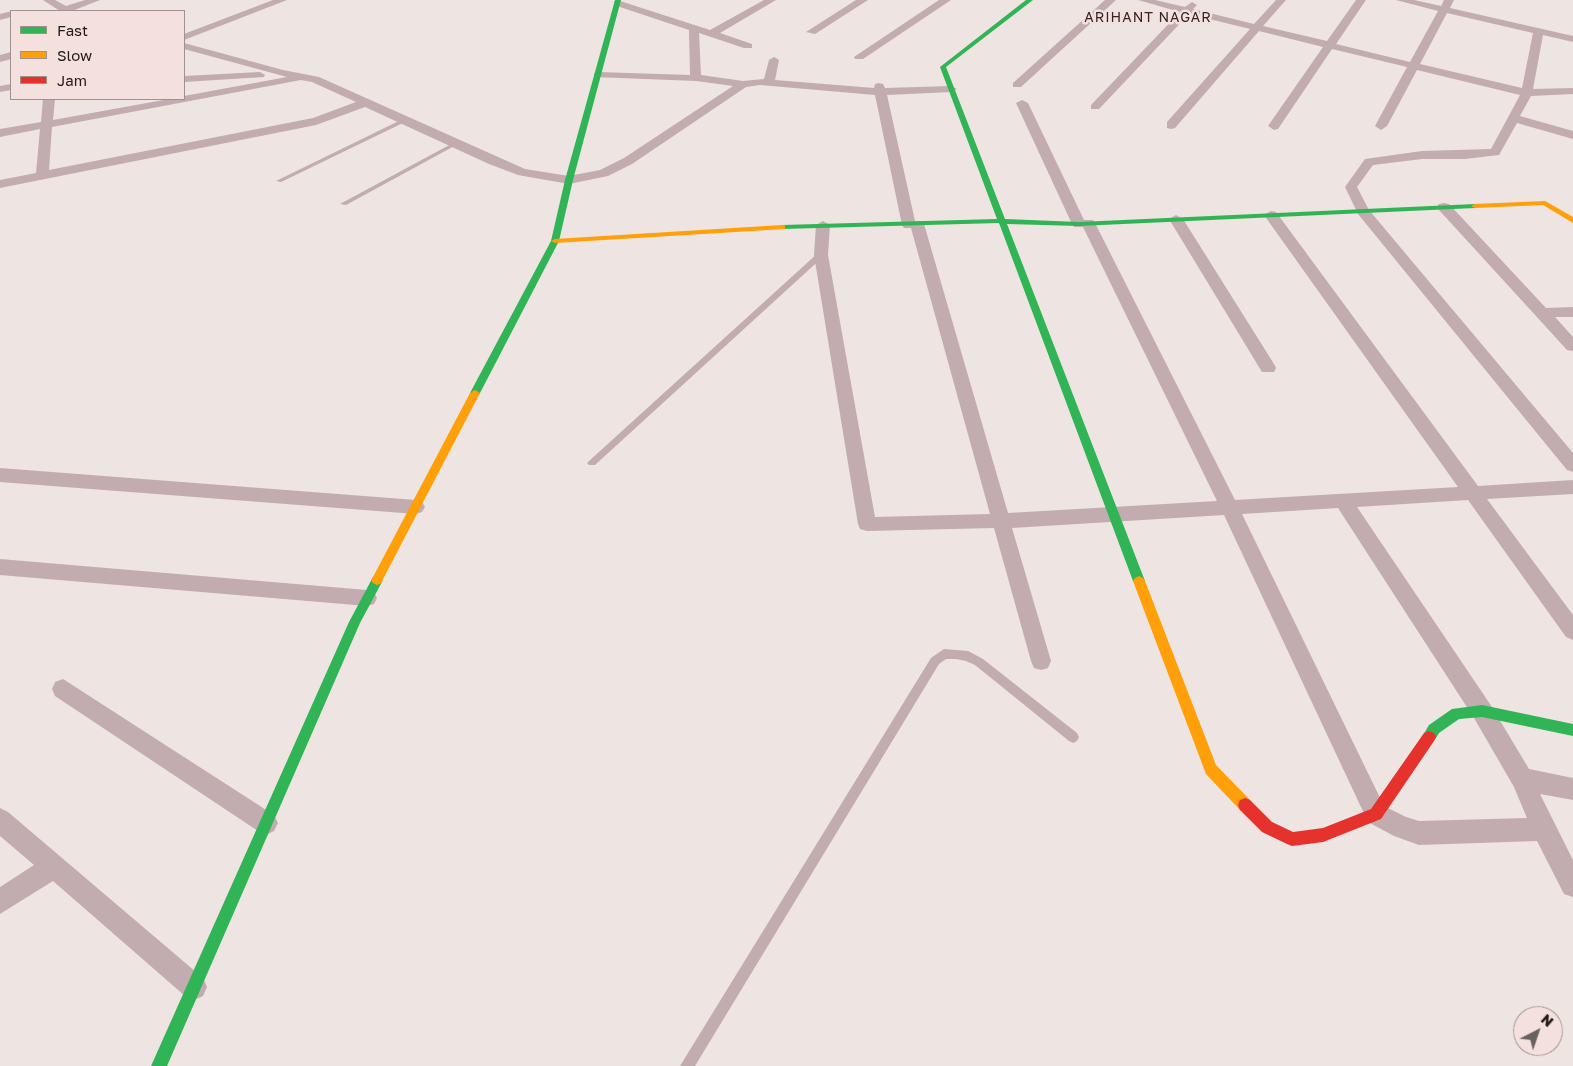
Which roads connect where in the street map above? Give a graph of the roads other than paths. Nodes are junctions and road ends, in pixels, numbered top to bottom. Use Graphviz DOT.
graph roads {
  1 [pos="48,0"];
  2 [pos="95,0"];
  3 [pos="282,0"];
  4 [pos="771,0"];
  5 [pos="863,0"];
  6 [pos="946,0"];
  7 [pos="1030,0"];
  8 [pos="1111,0"];
  9 [pos="1143,0"];
  10 [pos="1197,0"];
  11 [pos="1280,0"];
  12 [pos="1361,0"];
  13 [pos="1402,0"];
  14 [pos="617,2"];
  15 [pos="1447,5"];
  16 [pos="64,10"];
  17 [pos="69,10"];
  18 [pos="1186,11"];
  19 [pos="694,28"];
  20 [pos="1256,28"];
  21 [pos="1539,30"];
  22 [pos="811,32"];
  23 [pos="711,34"];
  24 [pos="185,37"];
  25 [pos="1573,39"];
  26 [pos="185,46"];
  27 [pos="748,46"];
  28 [pos="1330,46"];
  29 [pos="859,57"];
  30 [pos="774,60"];
  31 [pos="1412,66"];
  32 [pos="282,73"];
  33 [pos="598,75"];
  34 [pos="306,78"];
  35 [pos="696,78"];
  36 [pos="185,80"];
  37 [pos="769,83"];
  38 [pos="743,84"];
  39 [pos="1018,85"];
  40 [pos="880,89"];
  41 [pos="951,89"];
  42 [pos="1573,91"];
  43 [pos="1527,93"];
  44 [pos="185,99"];
  45 [pos="49,100"];
  46 [pos="181,100"];
  47 [pos="367,102"];
  48 [pos="1022,103"];
  49 [pos="1095,107"];
  50 [pos="1513,118"];
  51 [pos="405,120"];
  52 [pos="45,124"];
  53 [pos="1171,125"];
  54 [pos="1274,126"];
  55 [pos="1381,126"];
  56 [pos="0,133"];
  57 [pos="1573,135"];
  58 [pos="455,144"];
  59 [pos="42,176"];
  60 [pos="569,180"];
  61 [pos="279,181"];
  62 [pos="0,184"];
  63 [pos="344,204"];
  64 [pos="1444,207"];
  65 [pos="1363,211"];
  66 [pos="1271,215"];
  67 [pos="1176,219"];
  68 [pos="1000,221"];
  69 [pos="1573,221"];
  70 [pos="913,224"];
  71 [pos="1083,224"];
  72 [pos="823,225"];
  73 [pos="555,241"];
  74 [pos="821,255"];
  75 [pos="1573,312"];
  76 [pos="1541,313"];
  77 [pos="1573,346"];
  78 [pos="1268,368"];
  79 [pos="592,463"];
  80 [pos="1573,465"];
  81 [pos="0,475"];
  82 [pos="1573,487"];
  83 [pos="1471,493"];
  84 [pos="1343,501"];
  85 [pos="416,507"];
  86 [pos="1230,508"];
  87 [pos="1113,515"];
  88 [pos="1001,521"];
  89 [pos="0,567"];
  90 [pos="367,598"];
  91 [pos="1573,631"];
  92 [pos="1041,661"];
  93 [pos="63,689"];
  94 [pos="1482,711"];
  95 [pos="1573,730"];
  96 [pos="1073,737"];
  97 [pos="1522,779"];
  98 [pos="1573,788"];
  99 [pos="1376,814"];
  100 [pos="0,820"];
  101 [pos="266,823"];
  102 [pos="1544,829"];
  103 [pos="54,867"];
  104 [pos="1573,885"];
  105 [pos="0,901"];
  106 [pos="194,987"];
  107 [pos="159,1066"];
  108 [pos="687,1066"];
  1 -- 16 [label="street"];
  2 -- 17 [label="street"];
  3 -- 24 [label="street"];
  4 -- 23 [label="street"];
  5 -- 22 [label="street"];
  6 -- 29 [label="street"];
  7 -- 41 [label="street"];
  8 -- 39 [label="street"];
  9 -- 18 [label="street"];
  10 -- 18 [label="street"];
  11 -- 20 [label="street"];
  12 -- 28 [label="street"];
  13 -- 15 [label="street"];
  14 -- 19 [label="street"];
  14 -- 33 [label="street"];
  15 -- 21 [label="street"];
  15 -- 31 [label="street"];
  18 -- 20 [label="street"];
  18 -- 49 [label="street"];
  19 -- 23 [label="street"];
  19 -- 35 [label="street"];
  20 -- 28 [label="street"];
  20 -- 53 [label="street"];
  21 -- 25 [label="street"];
  21 -- 43 [label="street"];
  23 -- 27 [label="street"];
  26 -- 32 [label="street"];
  28 -- 31 [label="street"];
  28 -- 54 [label="street"];
  30 -- 37 [label="street"];
  31 -- 43 [label="street"];
  31 -- 55 [label="street"];
  32 -- 34 [label="street"];
  32 -- 36 [label="street"];
  33 -- 35 [label="street"];
  33 -- 60 [label="street"];
  34 -- 44 [label="street"];
  34 -- 47 [label="street"];
  35 -- 38 [label="street"];
  37 -- 38 [label="street"];
  37 -- 40 [label="street"];
  38 -- 60 [label="street"];
  40 -- 41 [label="street"];
  40 -- 70 [label="street"];
  41 -- 68 [label="street"];
  42 -- 43 [label="street"];
  43 -- 50 [label="street"];
  45 -- 52 [label="street"];
  46 -- 52 [label="street"];
  47 -- 51 [label="street"];
  47 -- 59 [label="street"];
  48 -- 71 [label="street"];
  50 -- 57 [label="street"];
  50 -- 65 [label="street"];
  51 -- 58 [label="street"];
  51 -- 61 [label="lane"];
  52 -- 56 [label="street"];
  52 -- 59 [label="street"];
  58 -- 60 [label="street"];
  58 -- 63 [label="lane"];
  59 -- 62 [label="street"];
  60 -- 73 [label="street"];
  64 -- 65 [label="street"];
  64 -- 69 [label="street"];
  64 -- 76 [label="street"];
  65 -- 66 [label="street"];
  65 -- 80 [label="street"];
  66 -- 67 [label="street"];
  66 -- 83 [label="street"];
  67 -- 71 [label="street"];
  67 -- 78 [label="street"];
  68 -- 70 [label="street"];
  68 -- 71 [label="street"];
  68 -- 87 [label="street"];
  70 -- 72 [label="street"];
  70 -- 88 [label="street"];
  71 -- 86 [label="street"];
  72 -- 73 [label="street"];
  72 -- 74 [label="street"];
  73 -- 85 [label="street"];
  74 -- 79 [label="lane"];
  74 -- 88 [label="street"];
  75 -- 76 [label="street"];
  76 -- 77 [label="street"];
  81 -- 85 [label="street"];
  82 -- 83 [label="street"];
  83 -- 84 [label="street"];
  83 -- 91 [label="street"];
  84 -- 86 [label="street"];
  84 -- 94 [label="street"];
  85 -- 90 [label="street"];
  86 -- 87 [label="street"];
  86 -- 99 [label="street"];
  87 -- 88 [label="street"];
  87 -- 99 [label="street"];
  88 -- 92 [label="street"];
  89 -- 90 [label="street"];
  90 -- 101 [label="street"];
  93 -- 101 [label="street"];
  94 -- 95 [label="street"];
  94 -- 97 [label="street"];
  94 -- 99 [label="street"];
  96 -- 108 [label="lane"];
  97 -- 98 [label="street"];
  97 -- 102 [label="street"];
  99 -- 102 [label="street"];
  100 -- 103 [label="street"];
  101 -- 106 [label="street"];
  102 -- 104 [label="street"];
  103 -- 105 [label="street"];
  103 -- 106 [label="street"];
  106 -- 107 [label="street"];
}
